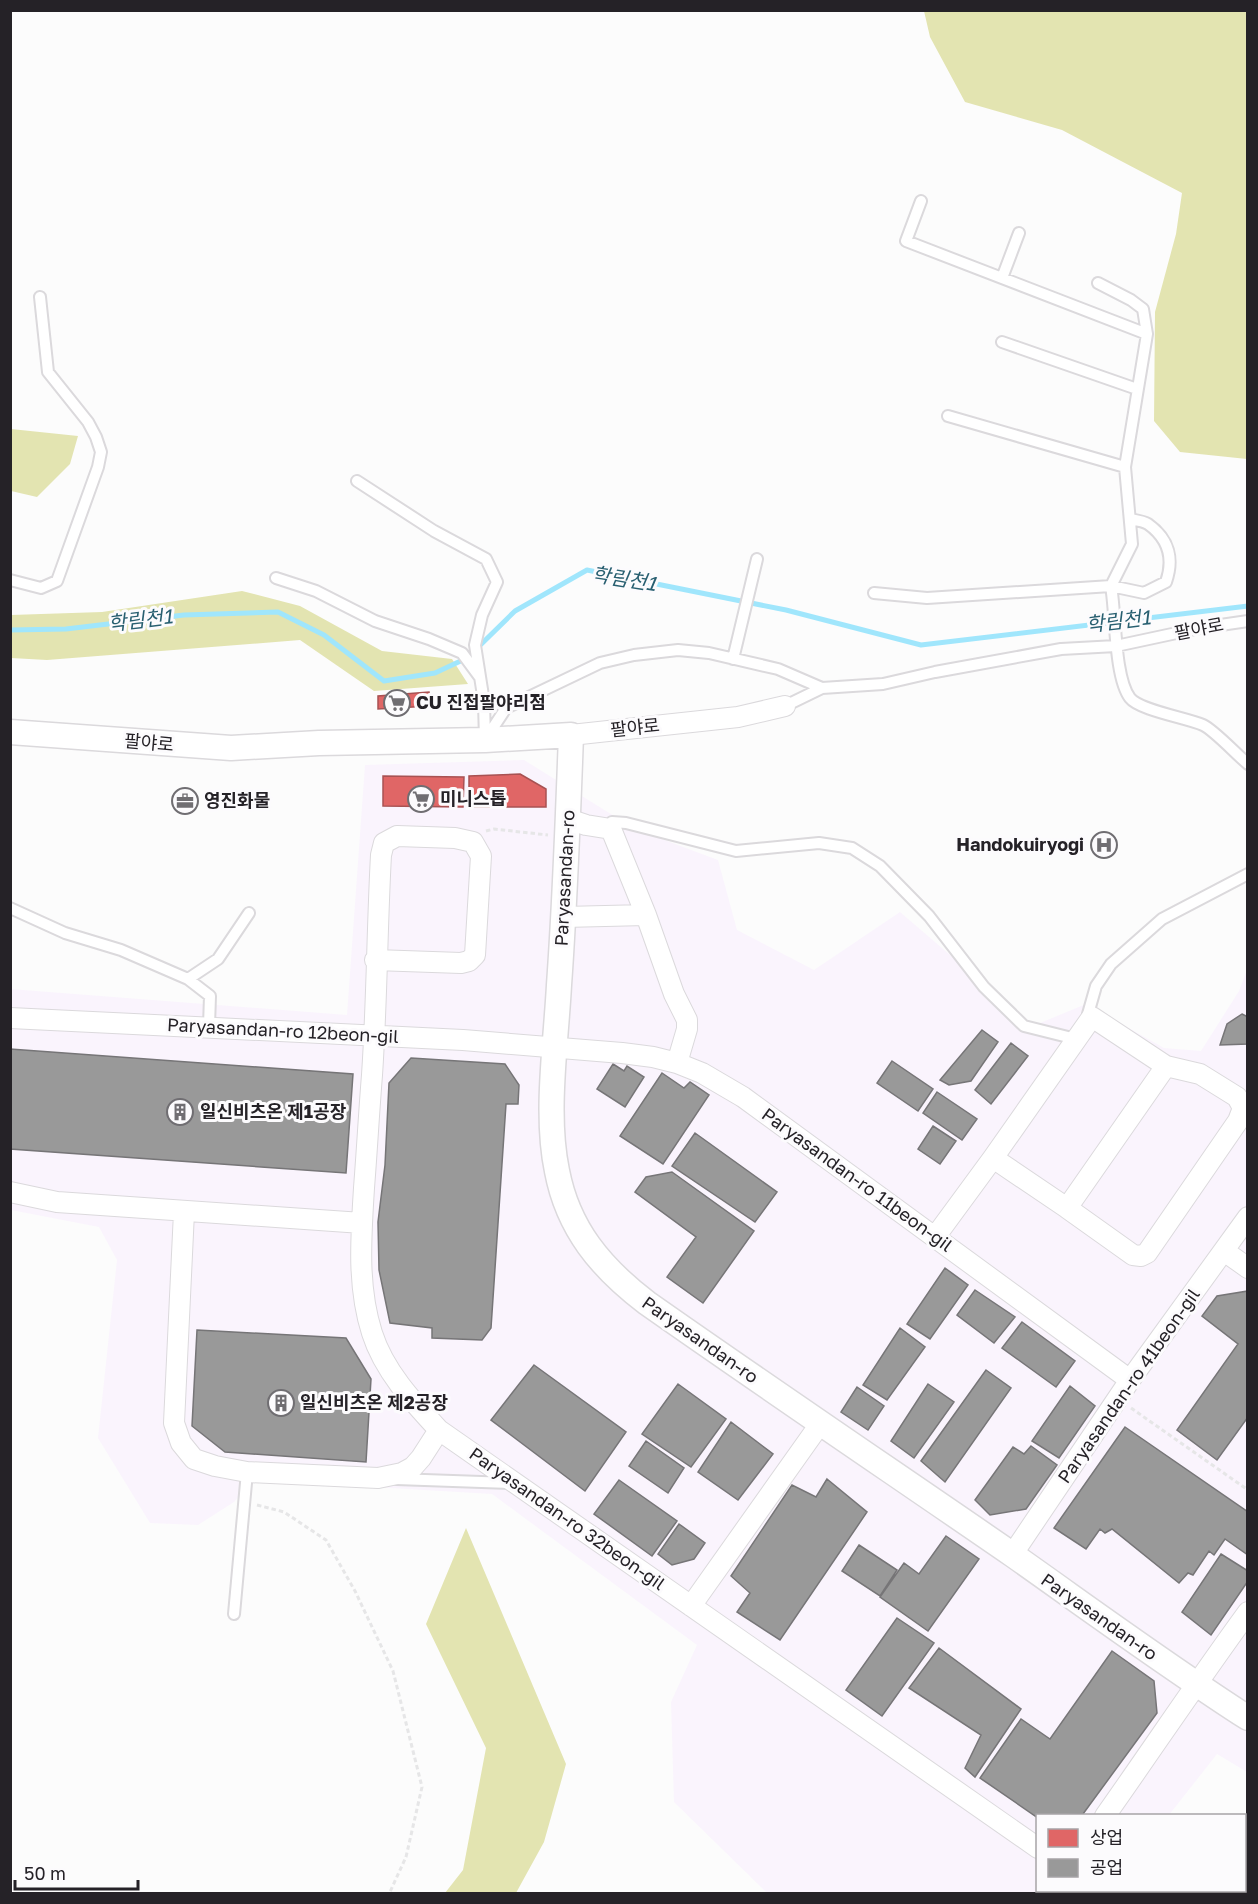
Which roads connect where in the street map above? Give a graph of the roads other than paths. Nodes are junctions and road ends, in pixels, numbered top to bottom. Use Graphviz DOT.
graph roads {
  1 [pos="921,201"];
  2 [pos="1019,233"];
  3 [pos="1002,278"];
  4 [pos="1098,283"];
  5 [pos="40,297"];
  6 [pos="1147,334"];
  7 [pos="1002,342"];
  8 [pos="1137,389"];
  9 [pos="948,416"];
  10 [pos="1125,467"];
  11 [pos="357,481"];
  12 [pos="1130,519"];
  13 [pos="757,558"];
  14 [pos="276,578"];
  15 [pos="10,580"];
  16 [pos="1111,586"];
  17 [pos="874,593"];
  18 [pos="1248,621"];
  19 [pos="1116,641"];
  20 [pos="733,659"];
  21 [pos="480,676"];
  22 [pos="822,688"];
  23 [pos="785,706"];
  24 [pos="10,732"];
  25 [pos="571,735"];
  26 [pos="485,740"];
  27 [pos="1248,764"];
  28 [pos="568,828"];
  29 [pos="611,829"];
  30 [pos="1248,874"];
  31 [pos="10,908"];
  32 [pos="249,913"];
  33 [pos="646,915"];
  34 [pos="564,917"];
  35 [pos="375,960"];
  36 [pos="188,980"];
  37 [pos="1092,1017"];
  38 [pos="10,1018"];
  39 [pos="209,1026"];
  40 [pos="374,1036"];
  41 [pos="1076,1039"];
  42 [pos="555,1048"];
  43 [pos="677,1063"];
  44 [pos="1166,1066"];
  45 [pos="993,1158"];
  46 [pos="10,1192"];
  47 [pos="1067,1208"];
  48 [pos="184,1212"];
  49 [pos="1248,1217"];
  50 [pos="362,1223"];
  51 [pos="935,1237"];
  52 [pos="1224,1251"];
  53 [pos="1248,1268"];
  54 [pos="1130,1380"];
  55 [pos="820,1424"];
  56 [pos="439,1430"];
  57 [pos="247,1472"];
  58 [pos="378,1478"];
  59 [pos="515,1483"];
  60 [pos="1012,1555"];
  61 [pos="691,1606"];
  62 [pos="1248,1612"];
  63 [pos="234,1614"];
  64 [pos="1195,1684"];
  65 [pos="1248,1718"];
  66 [pos="1106,1814"];
  67 [pos="1036,1847"];
  1 -- 3 [label="lane"];
  2 -- 3 [label="lane"];
  3 -- 6 [label="lane"];
  4 -- 6 [label="lane"];
  5 -- 15 [label="lane"];
  6 -- 8 [label="lane"];
  7 -- 8 [label="lane"];
  8 -- 10 [label="lane"];
  9 -- 10 [label="lane"];
  10 -- 12 [label="lane"];
  11 -- 21 [label="lane"];
  12 -- 16 [label="lane"];
  12 -- 16 [label="lane"];
  13 -- 20 [label="lane"];
  14 -- 21 [label="lane"];
  16 -- 17 [label="lane"];
  16 -- 19 [label="lane"];
  18 -- 19 [label="lane, 팔야로"];
  19 -- 22 [label="lane, 팔야로"];
  19 -- 27 [label="lane"];
  20 -- 22 [label="lane"];
  20 -- 26 [label="lane"];
  21 -- 26 [label="lane"];
  22 -- 23 [label="lane, 팔야로"];
  23 -- 25 [label="street, 팔야로"];
  24 -- 26 [label="street, 팔야로"];
  25 -- 26 [label="street, 팔야로"];
  25 -- 28 [label="street, Paryasandan-ro"];
  28 -- 29 [label="street"];
  28 -- 34 [label="street, Paryasandan-ro"];
  29 -- 33 [label="street"];
  29 -- 41 [label="lane"];
  30 -- 37 [label="lane"];
  31 -- 36 [label="lane"];
  32 -- 36 [label="lane"];
  33 -- 34 [label="street"];
  33 -- 43 [label="street"];
  34 -- 42 [label="street, Paryasandan-ro"];
  35 -- 35 [label="street, Paryasandan-ro 32beon-gil"];
  35 -- 40 [label="street, Paryasandan-ro 32beon-gil"];
  36 -- 39 [label="lane"];
  37 -- 41 [label="street"];
  37 -- 44 [label="street"];
  38 -- 39 [label="street, Paryasandan-ro 12beon-gil"];
  39 -- 40 [label="street, Paryasandan-ro 12beon-gil"];
  40 -- 42 [label="street, Paryasandan-ro 12beon-gil"];
  40 -- 50 [label="street, Paryasandan-ro 32beon-gil"];
  41 -- 45 [label="street"];
  42 -- 43 [label="street, Paryasandan-ro 11beon-gil"];
  42 -- 55 [label="street, Paryasandan-ro"];
  43 -- 51 [label="street, Paryasandan-ro 11beon-gil"];
  44 -- 47 [label="street"];
  44 -- 47 [label="street"];
  45 -- 47 [label="street"];
  45 -- 51 [label="street"];
  46 -- 48 [label="street"];
  48 -- 50 [label="street"];
  48 -- 57 [label="street"];
  49 -- 52 [label="street, Paryasandan-ro 41beon-gil"];
  50 -- 56 [label="street, Paryasandan-ro 32beon-gil"];
  51 -- 54 [label="street, Paryasandan-ro 11beon-gil"];
  52 -- 53 [label="street"];
  52 -- 54 [label="street, Paryasandan-ro 41beon-gil"];
  54 -- 60 [label="street, Paryasandan-ro 41beon-gil"];
  55 -- 60 [label="street, Paryasandan-ro"];
  55 -- 61 [label="street"];
  56 -- 58 [label="street"];
  56 -- 59 [label="street, Paryasandan-ro 32beon-gil"];
  57 -- 58 [label="street"];
  57 -- 63 [label="lane"];
  58 -- 59 [label="lane"];
  59 -- 61 [label="street, Paryasandan-ro 32beon-gil"];
  60 -- 64 [label="street, Paryasandan-ro"];
  61 -- 67 [label="street, Paryasandan-ro 32beon-gil"];
  62 -- 64 [label="street"];
  64 -- 65 [label="street, Paryasandan-ro"];
  64 -- 66 [label="street"];
}
